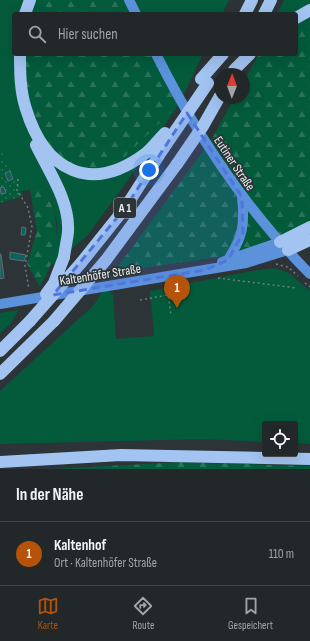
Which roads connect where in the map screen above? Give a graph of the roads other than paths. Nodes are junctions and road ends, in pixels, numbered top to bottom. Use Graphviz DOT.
graph roads {
  1 [pos="24,0"];
  2 [pos="30,0"];
  3 [pos="129,0"];
  4 [pos="252,0"];
  5 [pos="271,0"];
  6 [pos="310,10"];
  7 [pos="21,12"];
  8 [pos="26,12"];
  9 [pos="135,12"];
  10 [pos="246,12"];
  11 [pos="265,12"];
  12 [pos="298,17"];
  13 [pos="15,56"];
  14 [pos="20,56"];
  15 [pos="157,56"];
  16 [pos="222,56"];
  17 [pos="242,56"];
  18 [pos="248,56"];
  19 [pos="235,68"];
  20 [pos="237,68"];
  21 [pos="205,81"];
  22 [pos="215,104"];
  23 [pos="242,197"];
  24 [pos="310,227"];
  25 [pos="310,240"];
  26 [pos="284,246"];
  27 [pos="228,260"];
  28 [pos="204,270"];
  29 [pos="307,278"];
  30 [pos="0,304"];
  31 [pos="30,320"];
  32 [pos="0,351"];
  33 [pos="0,374"];
  34 [pos="310,459"];
  35 [pos="0,462"];
  1 -- 7 [label="highway"];
  2 -- 8 [label="highway"];
  3 -- 9 [label="street"];
  4 -- 10 [label="highway"];
  5 -- 11 [label="highway"];
  6 -- 12 [label="highway"];
  13 -- 31 [label="highway, bridge"];
  14 -- 21 [label="highway"];
  15 -- 23 [label="street, Eutiner Straße"];
  16 -- 21 [label="highway, A 1"];
  17 -- 19 [label="highway"];
  18 -- 20 [label="highway"];
  21 -- 31 [label="highway, A 1, bridge"];
  22 -- 33 [label="highway, A 1, bridge"];
  23 -- 26 [label="street, Eutiner Straße"];
  23 -- 27 [label="street"];
  24 -- 26 [label="highway"];
  25 -- 26 [label="highway"];
  26 -- 27 [label="street, Kaltenhöfer Straße"];
  26 -- 28 [label="street, Kaltenhöfer Straße"];
  26 -- 29 [label="street, Eutiner Straße"];
  27 -- 28 [label="street, Kaltenhöfer Straße"];
  28 -- 30 [label="street, Kaltenhöfer Straße"];
  31 -- 32 [label="highway, A 1"];
  34 -- 35 [label="highway"];
}
